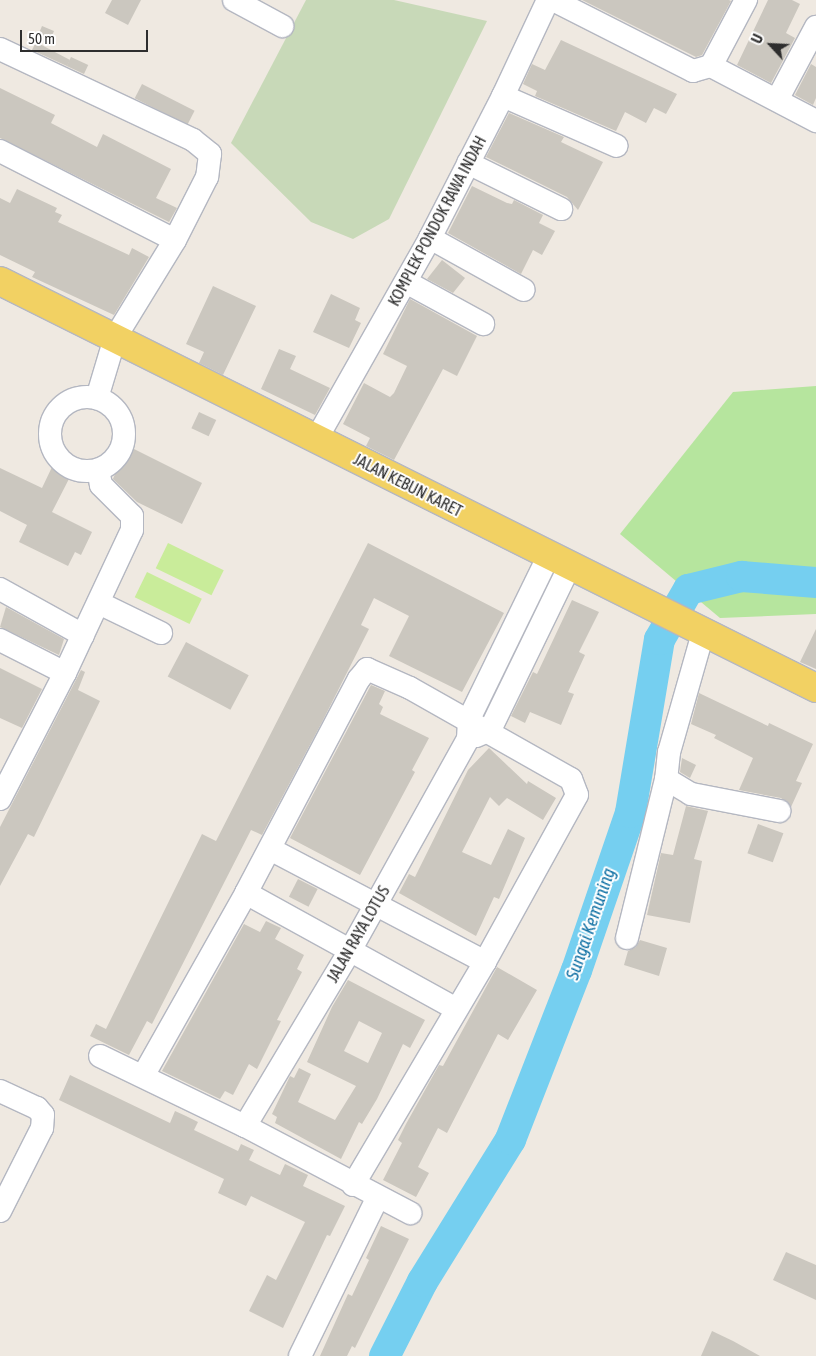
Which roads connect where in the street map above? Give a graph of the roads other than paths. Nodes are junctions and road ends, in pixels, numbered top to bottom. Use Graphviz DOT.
graph roads {
  1 [pos="234,0"];
  2 [pos="548,0"];
  3 [pos="553,0"];
  4 [pos="746,0"];
  5 [pos="588,8"];
  6 [pos="282,26"];
  7 [pos="816,27"];
  8 [pos="0,49"];
  9 [pos="711,66"];
  10 [pos="504,96"];
  11 [pos="777,100"];
  12 [pos="816,121"];
  13 [pos="616,146"];
  14 [pos="0,151"];
  15 [pos="468,163"];
  16 [pos="560,209"];
  17 [pos="430,238"];
  18 [pos="175,240"];
  19 [pos="0,281"];
  20 [pos="406,282"];
  21 [pos="524,290"];
  22 [pos="483,324"];
  23 [pos="115,338"];
  24 [pos="96,398"];
  25 [pos="317,438"];
  26 [pos="98,470"];
  27 [pos="559,562"];
  28 [pos="0,589"];
  29 [pos="99,603"];
  30 [pos="695,630"];
  31 [pos="161,633"];
  32 [pos="84,635"];
  33 [pos="0,640"];
  34 [pos="65,673"];
  35 [pos="816,688"];
  36 [pos="468,729"];
  37 [pos="490,730"];
  38 [pos="666,779"];
  39 [pos="0,799"];
  40 [pos="778,810"];
  41 [pos="270,849"];
  42 [pos="246,894"];
  43 [pos="376,904"];
  44 [pos="627,938"];
  45 [pos="351,949"];
  46 [pos="485,962"];
  47 [pos="456,1009"];
  48 [pos="100,1056"];
  49 [pos="143,1076"];
  50 [pos="0,1090"];
  51 [pos="245,1126"];
  52 [pos="353,1185"];
  53 [pos="378,1197"];
  54 [pos="0,1211"];
  55 [pos="410,1213"];
  56 [pos="300,1356"];
  1 -- 6 [label="street"];
  2 -- 10 [label="street, KOMPLEK PONDOK RAWA INDAH"];
  3 -- 5 [label="street"];
  4 -- 9 [label="street"];
  5 -- 9 [label="street"];
  7 -- 11 [label="street"];
  8 -- 18 [label="street"];
  9 -- 11 [label="street"];
  10 -- 13 [label="street"];
  10 -- 15 [label="street, KOMPLEK PONDOK RAWA INDAH"];
  11 -- 12 [label="street"];
  14 -- 18 [label="street"];
  15 -- 16 [label="street"];
  15 -- 17 [label="street, KOMPLEK PONDOK RAWA INDAH"];
  17 -- 20 [label="street, KOMPLEK PONDOK RAWA INDAH"];
  17 -- 21 [label="street"];
  18 -- 23 [label="street"];
  19 -- 23 [label="main road, JALAN KEBUN KARET"];
  20 -- 22 [label="street"];
  20 -- 25 [label="street, KOMPLEK PONDOK RAWA INDAH"];
  23 -- 24 [label="street"];
  23 -- 25 [label="main road, JALAN KEBUN KARET"];
  24 -- 26 [label="street"];
  24 -- 26 [label="street"];
  25 -- 27 [label="main road, JALAN KEBUN KARET"];
  26 -- 29 [label="street"];
  27 -- 30 [label="main road, JALAN KEBUN KARET"];
  27 -- 36 [label="street, JALAN RAYA LOTUS"];
  27 -- 37 [label="street"];
  28 -- 32 [label="street"];
  29 -- 31 [label="street"];
  29 -- 32 [label="street"];
  30 -- 35 [label="main road, JALAN KEBUN KARET"];
  30 -- 38 [label="street"];
  32 -- 34 [label="street"];
  33 -- 34 [label="street"];
  34 -- 39 [label="street"];
  36 -- 37 [label="street"];
  36 -- 41 [label="street"];
  36 -- 43 [label="street, JALAN RAYA LOTUS"];
  37 -- 46 [label="street"];
  38 -- 40 [label="street"];
  38 -- 44 [label="street"];
  41 -- 42 [label="street"];
  41 -- 43 [label="street"];
  42 -- 45 [label="street"];
  42 -- 49 [label="street"];
  43 -- 45 [label="street, JALAN RAYA LOTUS"];
  43 -- 46 [label="street"];
  45 -- 47 [label="street"];
  45 -- 51 [label="street, JALAN RAYA LOTUS"];
  46 -- 47 [label="street"];
  47 -- 52 [label="street"];
  48 -- 49 [label="street"];
  49 -- 51 [label="street"];
  50 -- 54 [label="street"];
  51 -- 52 [label="street"];
  52 -- 53 [label="street"];
  53 -- 55 [label="street"];
  53 -- 56 [label="street"];
}
